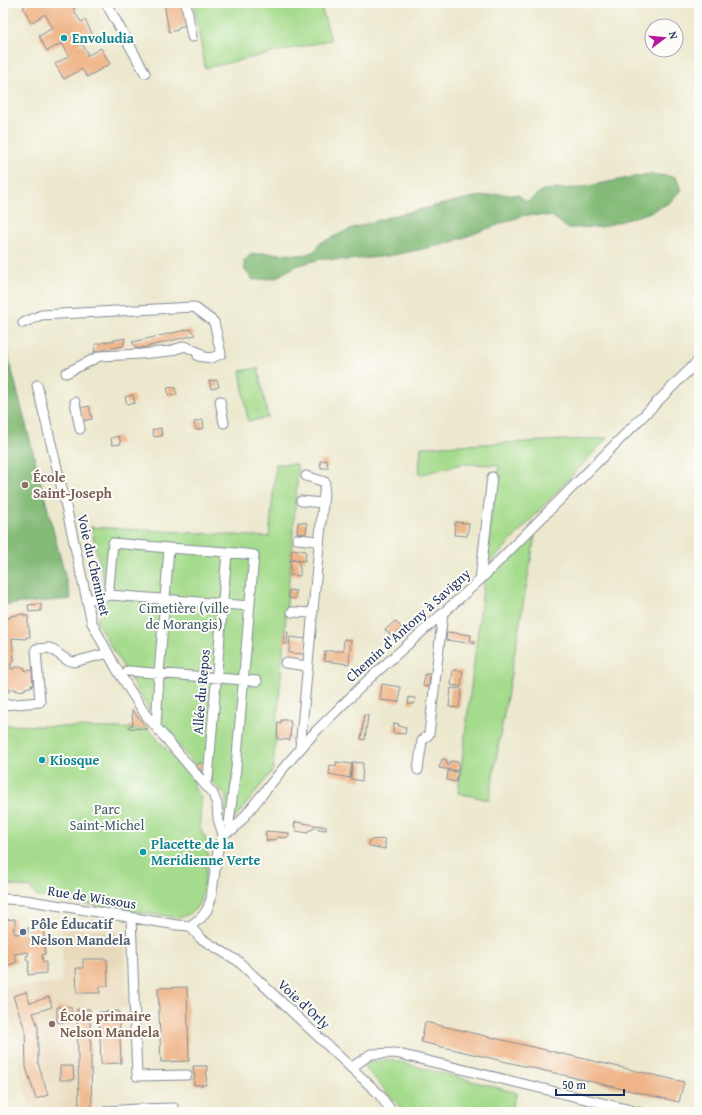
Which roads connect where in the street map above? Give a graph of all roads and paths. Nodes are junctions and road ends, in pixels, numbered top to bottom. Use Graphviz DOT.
graph roads {
  1 [pos="106,3"];
  2 [pos="186,3"];
  3 [pos="192,37"];
  4 [pos="145,73"];
  5 [pos="23,323"];
  6 [pos="699,360"];
  7 [pos="66,373"];
  8 [pos="37,385"];
  9 [pos="220,401"];
  10 [pos="75,402"];
  11 [pos="224,423"];
  12 [pos="80,429"];
  13 [pos="306,476"];
  14 [pos="492,477"];
  15 [pos="301,501"];
  16 [pos="323,503"];
  17 [pos="297,539"];
  18 [pos="319,541"];
  19 [pos="169,548"];
  20 [pos="227,552"];
  21 [pos="480,580"];
  22 [pos="110,595"];
  23 [pos="165,599"];
  24 [pos="87,600"];
  25 [pos="222,604"];
  26 [pos="250,606"];
  27 [pos="292,612"];
  28 [pos="313,613"];
  29 [pos="443,613"];
  30 [pos="108,653"];
  31 [pos="285,663"];
  32 [pos="308,666"];
  33 [pos="128,671"];
  34 [pos="159,674"];
  35 [pos="216,678"];
  36 [pos="244,680"];
  37 [pos="257,682"];
  38 [pos="3,705"];
  39 [pos="156,727"];
  40 [pos="300,748"];
  41 [pos="418,770"];
  42 [pos="204,782"];
  43 [pos="234,829"];
  44 [pos="223,834"];
  45 [pos="3,898"];
  46 [pos="131,917"];
  47 [pos="190,926"];
  48 [pos="351,1068"];
  49 [pos="187,1075"];
  50 [pos="174,1108"];
  51 [pos="107,1111"];
  52 [pos="138,1111"];
  53 [pos="392,1112"];
  54 [pos="638,1112"];
  1 -- 4 [label="street"];
  2 -- 3 [label="street"];
  5 -- 7 [label="street"];
  6 -- 21 [label="street, Chemin d'Antony à Savigny"];
  8 -- 24 [label="street, Voie du Cheminet"];
  9 -- 11 [label="street"];
  10 -- 12 [label="street"];
  13 -- 16 [label="street"];
  14 -- 21 [label="street"];
  15 -- 16 [label="street"];
  16 -- 18 [label="street"];
  17 -- 18 [label="street"];
  18 -- 28 [label="street"];
  19 -- 20 [label="street"];
  19 -- 22 [label="street"];
  19 -- 23 [label="street"];
  20 -- 25 [label="street, Allée du Repos"];
  20 -- 26 [label="street"];
  21 -- 29 [label="street, Chemin d'Antony à Savigny"];
  22 -- 23 [label="street"];
  22 -- 24 [label="street"];
  23 -- 25 [label="street"];
  23 -- 34 [label="street"];
  24 -- 30 [label="street, Voie du Cheminet"];
  25 -- 26 [label="street"];
  25 -- 35 [label="street, Allée du Repos"];
  26 -- 36 [label="street"];
  27 -- 28 [label="street"];
  28 -- 32 [label="street"];
  29 -- 40 [label="street, Chemin d'Antony à Savigny"];
  29 -- 41 [label="street"];
  30 -- 38 [label="street"];
  30 -- 39 [label="street, Voie du Cheminet"];
  31 -- 32 [label="street"];
  32 -- 40 [label="street"];
  33 -- 34 [label="street"];
  34 -- 35 [label="street"];
  34 -- 39 [label="street"];
  35 -- 36 [label="street"];
  35 -- 42 [label="street, Allée du Repos"];
  36 -- 37 [label="street"];
  36 -- 43 [label="street"];
  39 -- 42 [label="street, Voie du Cheminet"];
  40 -- 43 [label="street, Chemin d'Antony à Savigny"];
  42 -- 44 [label="street, Voie du Cheminet"];
  43 -- 44 [label="street, Chemin d'Antony à Savigny"];
  44 -- 47 [label="street"];
  45 -- 46 [label="street, Rue de Wissous"];
  46 -- 47 [label="street, Rue de Wissous"];
  46 -- 49 [label="street"];
  47 -- 48 [label="street, Voie d'Orly"];
  48 -- 53 [label="street, Voie d'Orly"];
  48 -- 54 [label="street"];
  50 -- 52 [label="street"];
  51 -- 52 [label="street"];
}
